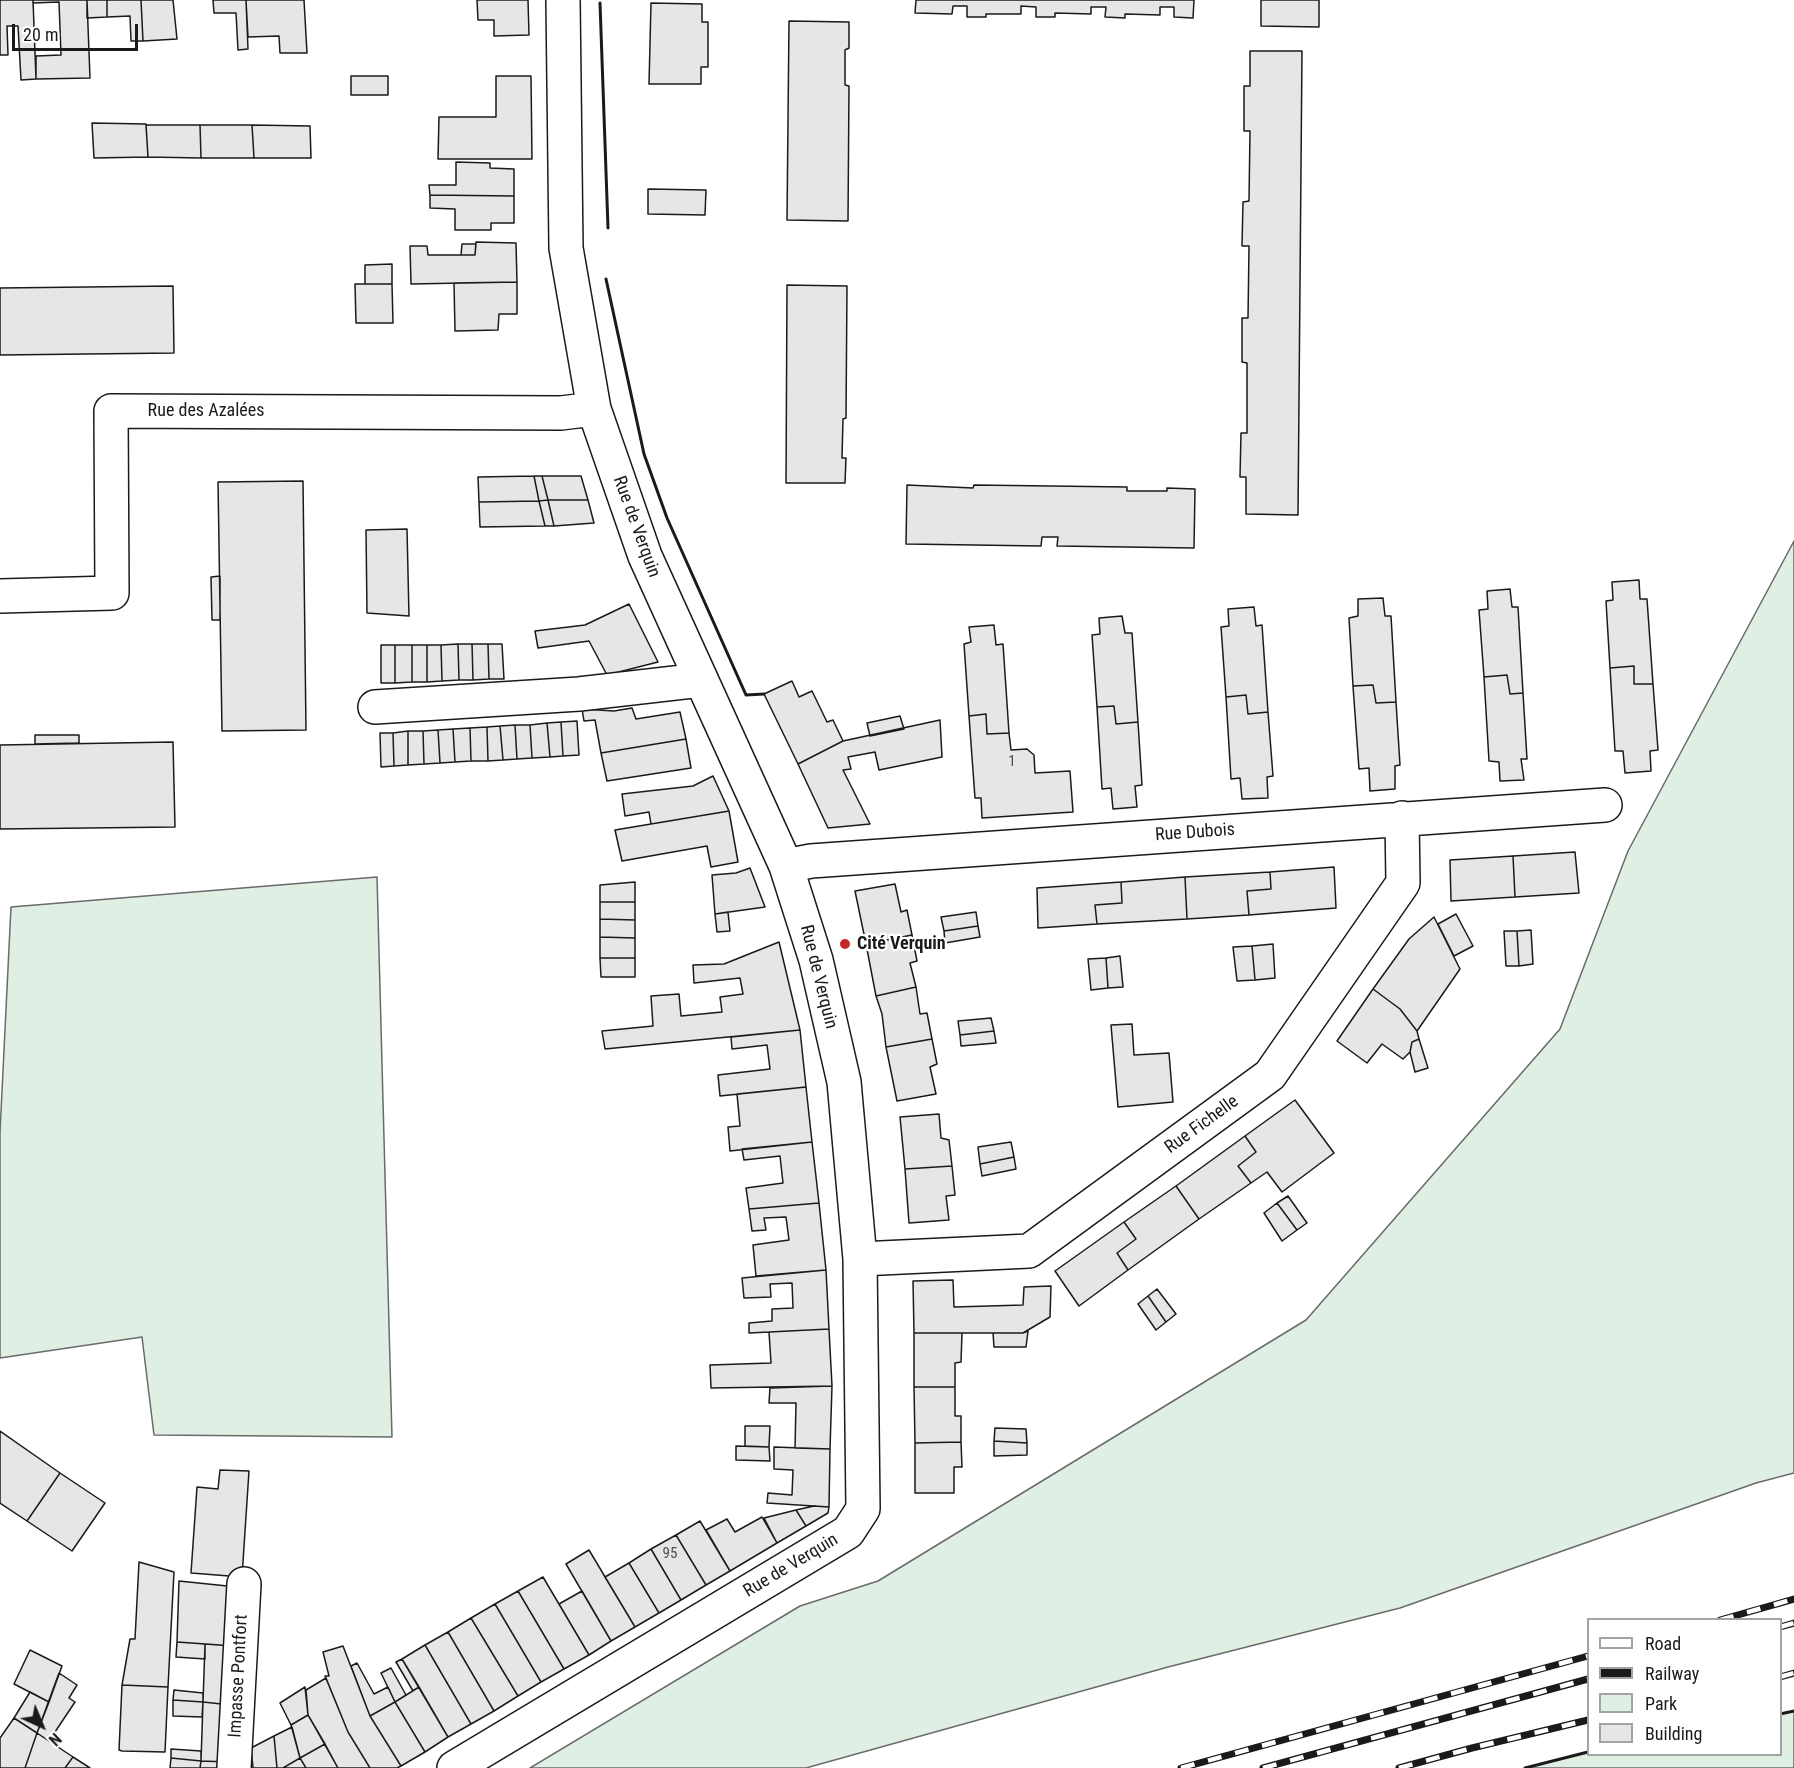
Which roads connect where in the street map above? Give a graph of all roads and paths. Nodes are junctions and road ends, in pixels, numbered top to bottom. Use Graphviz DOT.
graph roads {
  1 [pos="563,0"];
  2 [pos="594,409"];
  3 [pos="0,596"];
  4 [pos="701,680"];
  5 [pos="375,706"];
  6 [pos="1605,805"];
  7 [pos="1402,818"];
  8 [pos="786,866"];
  9 [pos="860,1259"];
  10 [pos="244,1584"];
  11 [pos="234,1768"];
  12 [pos="454,1768"];
  1 -- 2 [label="street, Rue de Verquin"];
  2 -- 3 [label="street, Rue des Azalées"];
  2 -- 4 [label="street, Rue de Verquin"];
  4 -- 5 [label="street"];
  4 -- 8 [label="street, Rue de Verquin"];
  6 -- 7 [label="street, Rue Dubois"];
  7 -- 8 [label="street, Rue Dubois"];
  7 -- 9 [label="street, Rue Fichelle"];
  8 -- 9 [label="street, Rue de Verquin"];
  9 -- 12 [label="street, Rue de Verquin"];
  10 -- 11 [label="street, Impasse Pontfort"];
}
